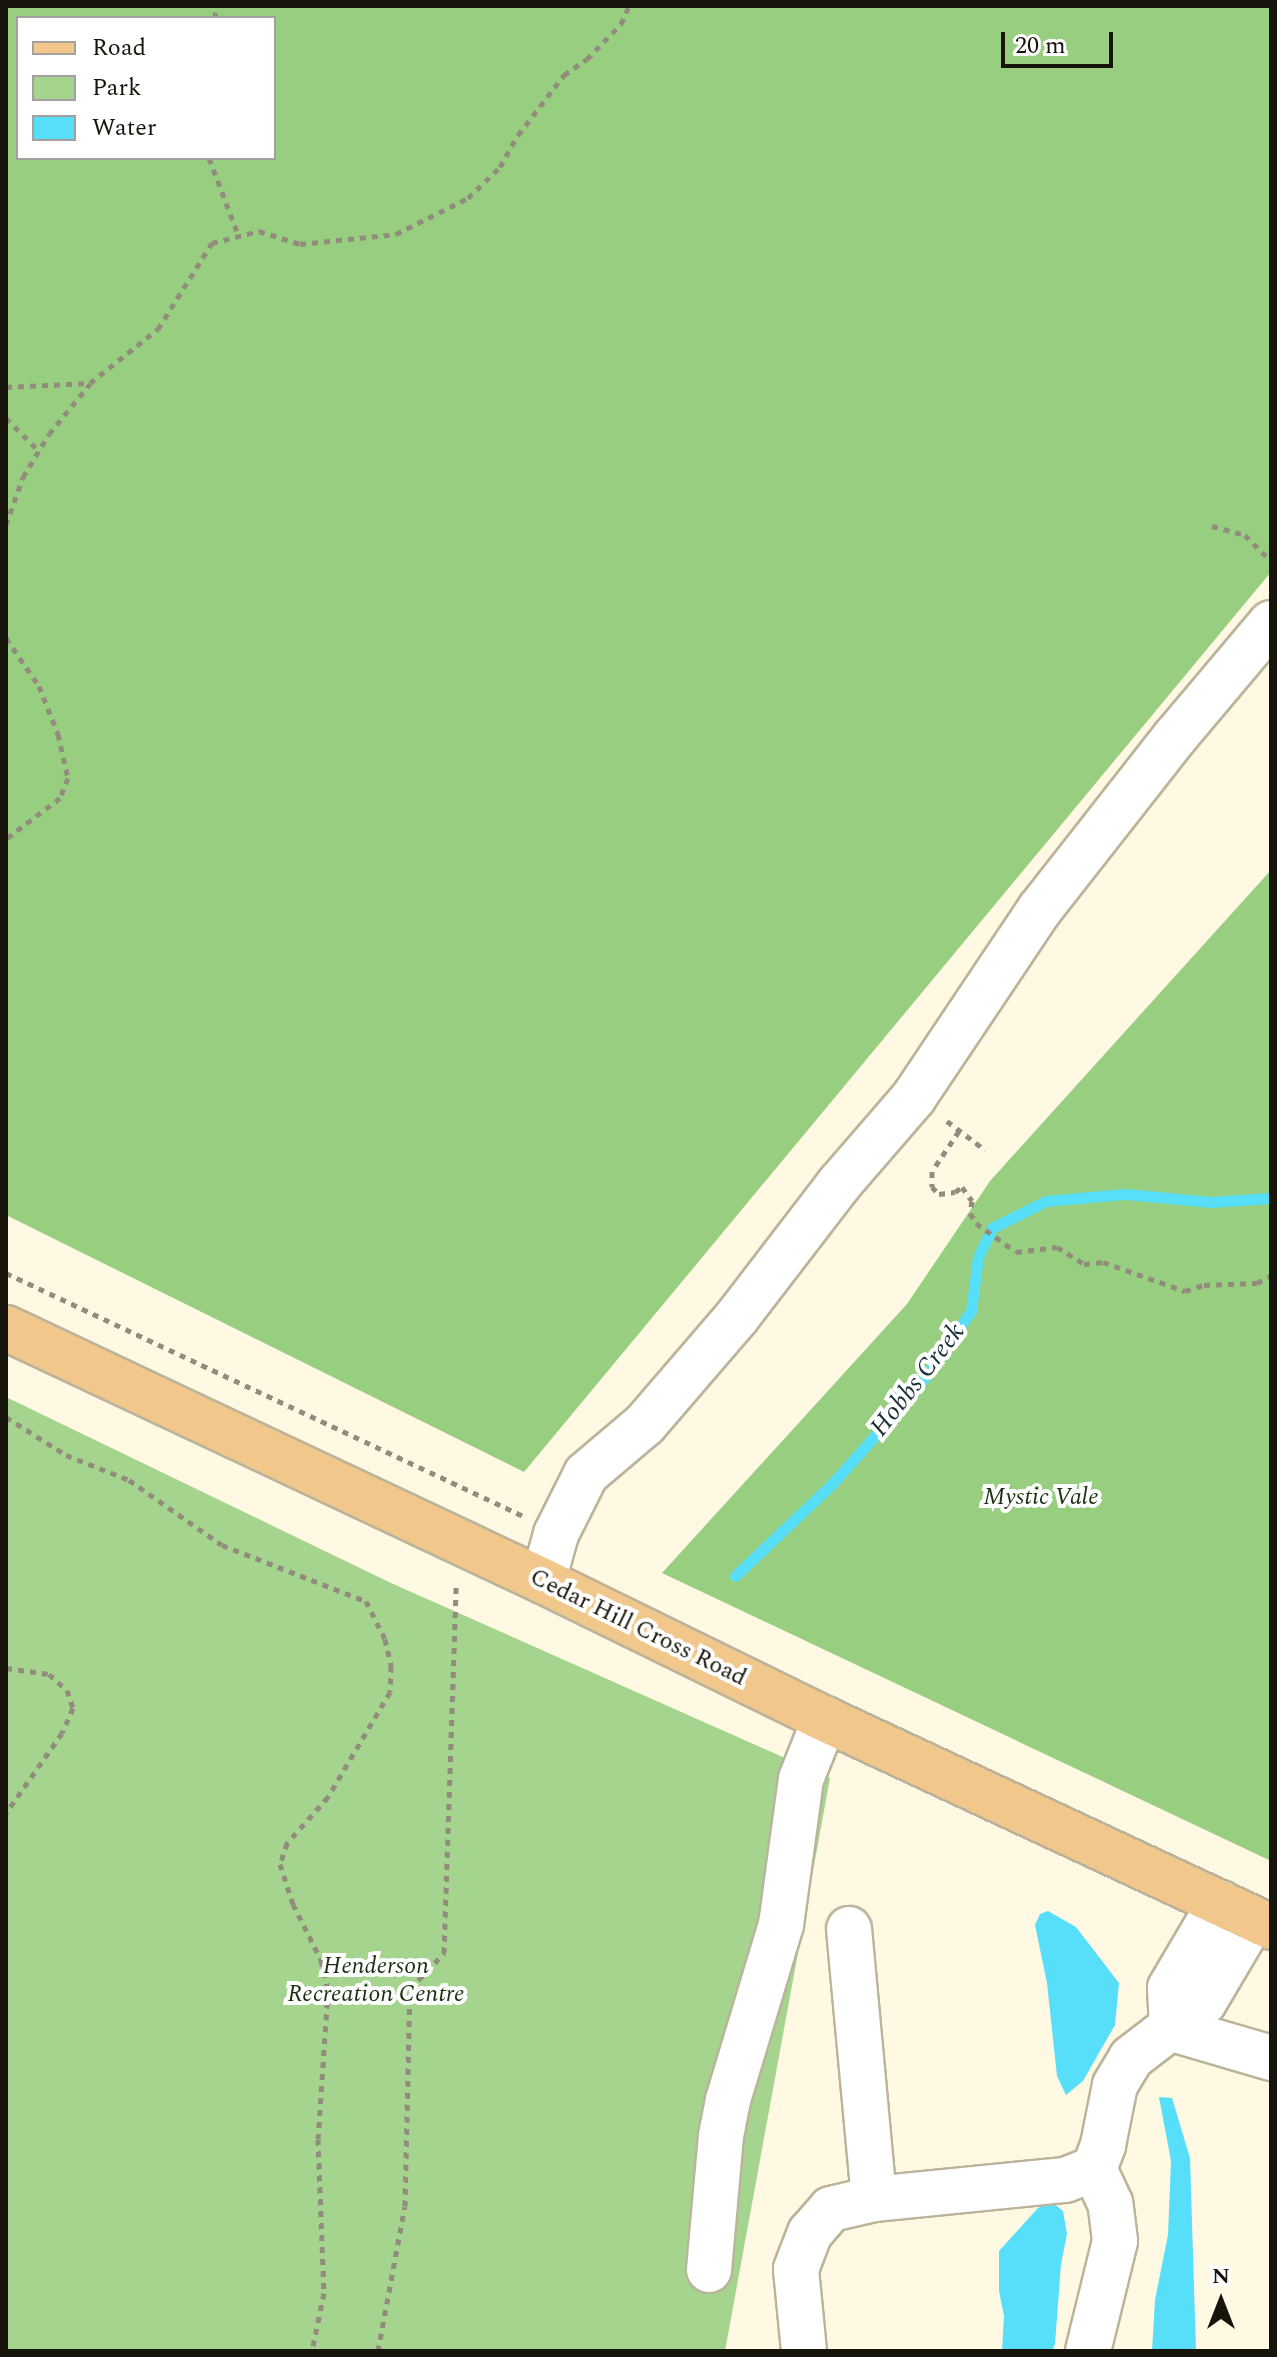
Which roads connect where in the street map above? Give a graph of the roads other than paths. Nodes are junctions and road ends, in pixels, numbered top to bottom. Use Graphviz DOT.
graph roads {
  1 [pos="1271,623"];
  2 [pos="6,1328"];
  3 [pos="543,1581"];
  4 [pos="825,1719"];
  5 [pos="1248,1916"];
  6 [pos="849,1929"];
  7 [pos="1172,2029"];
  8 [pos="1271,2058"];
  9 [pos="1094,2169"];
  10 [pos="874,2199"];
  11 [pos="709,2270"];
  12 [pos="804,2351"];
  13 [pos="1088,2351"];
  1 -- 3 [label="lane"];
  2 -- 3 [label="main road, Cedar Hill Cross Road"];
  3 -- 4 [label="main road, Cedar Hill Cross Road"];
  4 -- 5 [label="main road, Cedar Hill Cross Road"];
  4 -- 11 [label="lane"];
  5 -- 7 [label="lane"];
  6 -- 10 [label="lane"];
  7 -- 8 [label="lane"];
  7 -- 9 [label="lane"];
  9 -- 10 [label="lane"];
  9 -- 13 [label="lane"];
  10 -- 12 [label="lane"];
}
